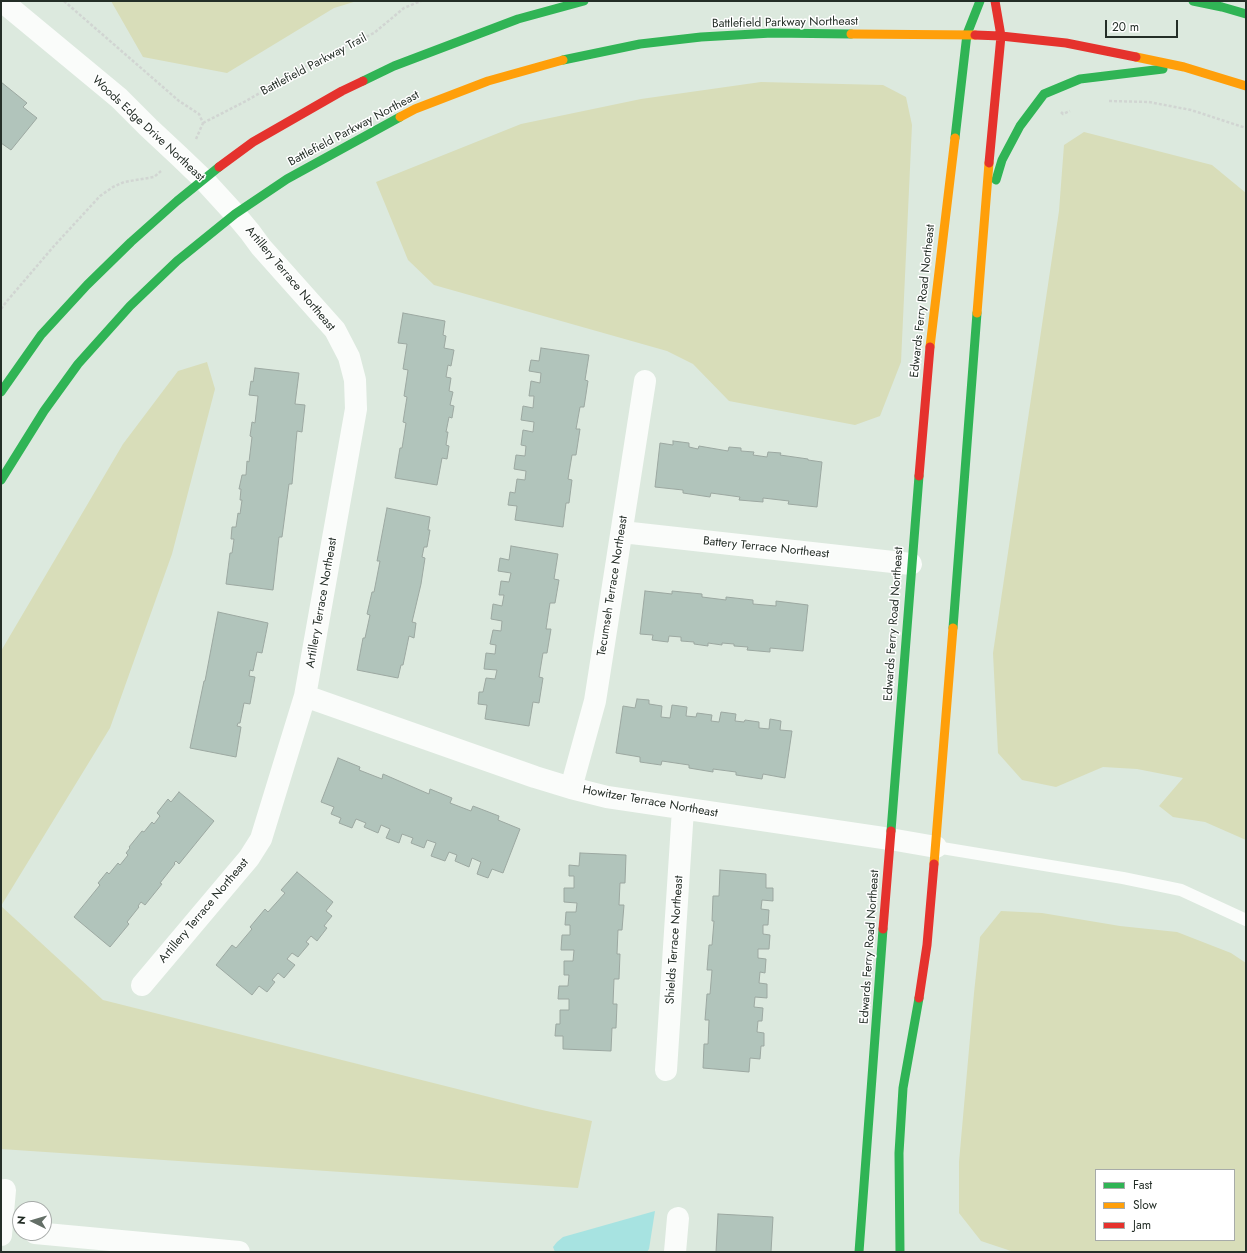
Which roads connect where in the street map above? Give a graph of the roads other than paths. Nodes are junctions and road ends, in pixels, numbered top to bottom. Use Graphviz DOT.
graph roads {
  1 [pos="2,1"];
  2 [pos="584,1"];
  3 [pos="980,1"];
  4 [pos="995,1"];
  5 [pos="1193,1"];
  6 [pos="1246,14"];
  7 [pos="967,34"];
  8 [pos="1001,36"];
  9 [pos="1184,67"];
  10 [pos="1246,86"];
  11 [pos="203,179"];
  12 [pos="235,214"];
  13 [pos="983,231"];
  14 [pos="645,381"];
  15 [pos="1,392"];
  16 [pos="1,480"];
  17 [pos="622,532"];
  18 [pos="911,564"];
  19 [pos="305,696"];
  20 [pos="571,788"];
  21 [pos="684,809"];
  22 [pos="890,839"];
  23 [pos="936,847"];
  24 [pos="1246,920"];
  25 [pos="142,985"];
  26 [pos="666,1070"];
  27 [pos="5,1190"];
  28 [pos="678,1218"];
  29 [pos="1,1230"];
  30 [pos="12,1231"];
  31 [pos="1,1235"];
  32 [pos="52,1235"];
  33 [pos="239,1252"];
  34 [pos="675,1252"];
  35 [pos="859,1252"];
  36 [pos="900,1252"];
  1 -- 11 [label="street, Woods Edge Drive Northeast"];
  2 -- 11 [label="main road"];
  3 -- 7 [label="main road, Edwards Ferry Road Northeast"];
  4 -- 8 [label="main road"];
  5 -- 6 [label="main road"];
  7 -- 8 [label="main road, Battlefield Parkway Northeast"];
  7 -- 12 [label="main road, Battlefield Parkway Northeast"];
  7 -- 18 [label="main road, Edwards Ferry Road Northeast"];
  8 -- 9 [label="main road, Battlefield Parkway Northeast"];
  8 -- 13 [label="main road"];
  9 -- 10 [label="main road, Battlefield Parkway Northeast"];
  9 -- 13 [label="main road"];
  11 -- 12 [label="street, Woods Edge Drive Northeast"];
  11 -- 15 [label="main road"];
  12 -- 16 [label="main road, Battlefield Parkway Northeast"];
  12 -- 19 [label="street, Artillery Terrace Northeast"];
  13 -- 23 [label="main road"];
  14 -- 17 [label="street, Tecumseh Terrace Northeast"];
  17 -- 18 [label="street, Battery Terrace Northeast"];
  17 -- 20 [label="street, Tecumseh Terrace Northeast"];
  18 -- 22 [label="main road, Edwards Ferry Road Northeast"];
  19 -- 20 [label="street, Howitzer Terrace Northeast"];
  19 -- 25 [label="street, Artillery Terrace Northeast"];
  20 -- 21 [label="street, Howitzer Terrace Northeast"];
  21 -- 22 [label="street, Howitzer Terrace Northeast"];
  21 -- 26 [label="street, Shields Terrace Northeast"];
  22 -- 23 [label="street, Howitzer Terrace Northeast"];
  22 -- 35 [label="main road, Edwards Ferry Road Northeast"];
  23 -- 24 [label="lane"];
  23 -- 36 [label="main road"];
  27 -- 29 [label="street"];
  28 -- 34 [label="street"];
  29 -- 30 [label="street"];
  29 -- 31 [label="street"];
  32 -- 33 [label="street"];
}
